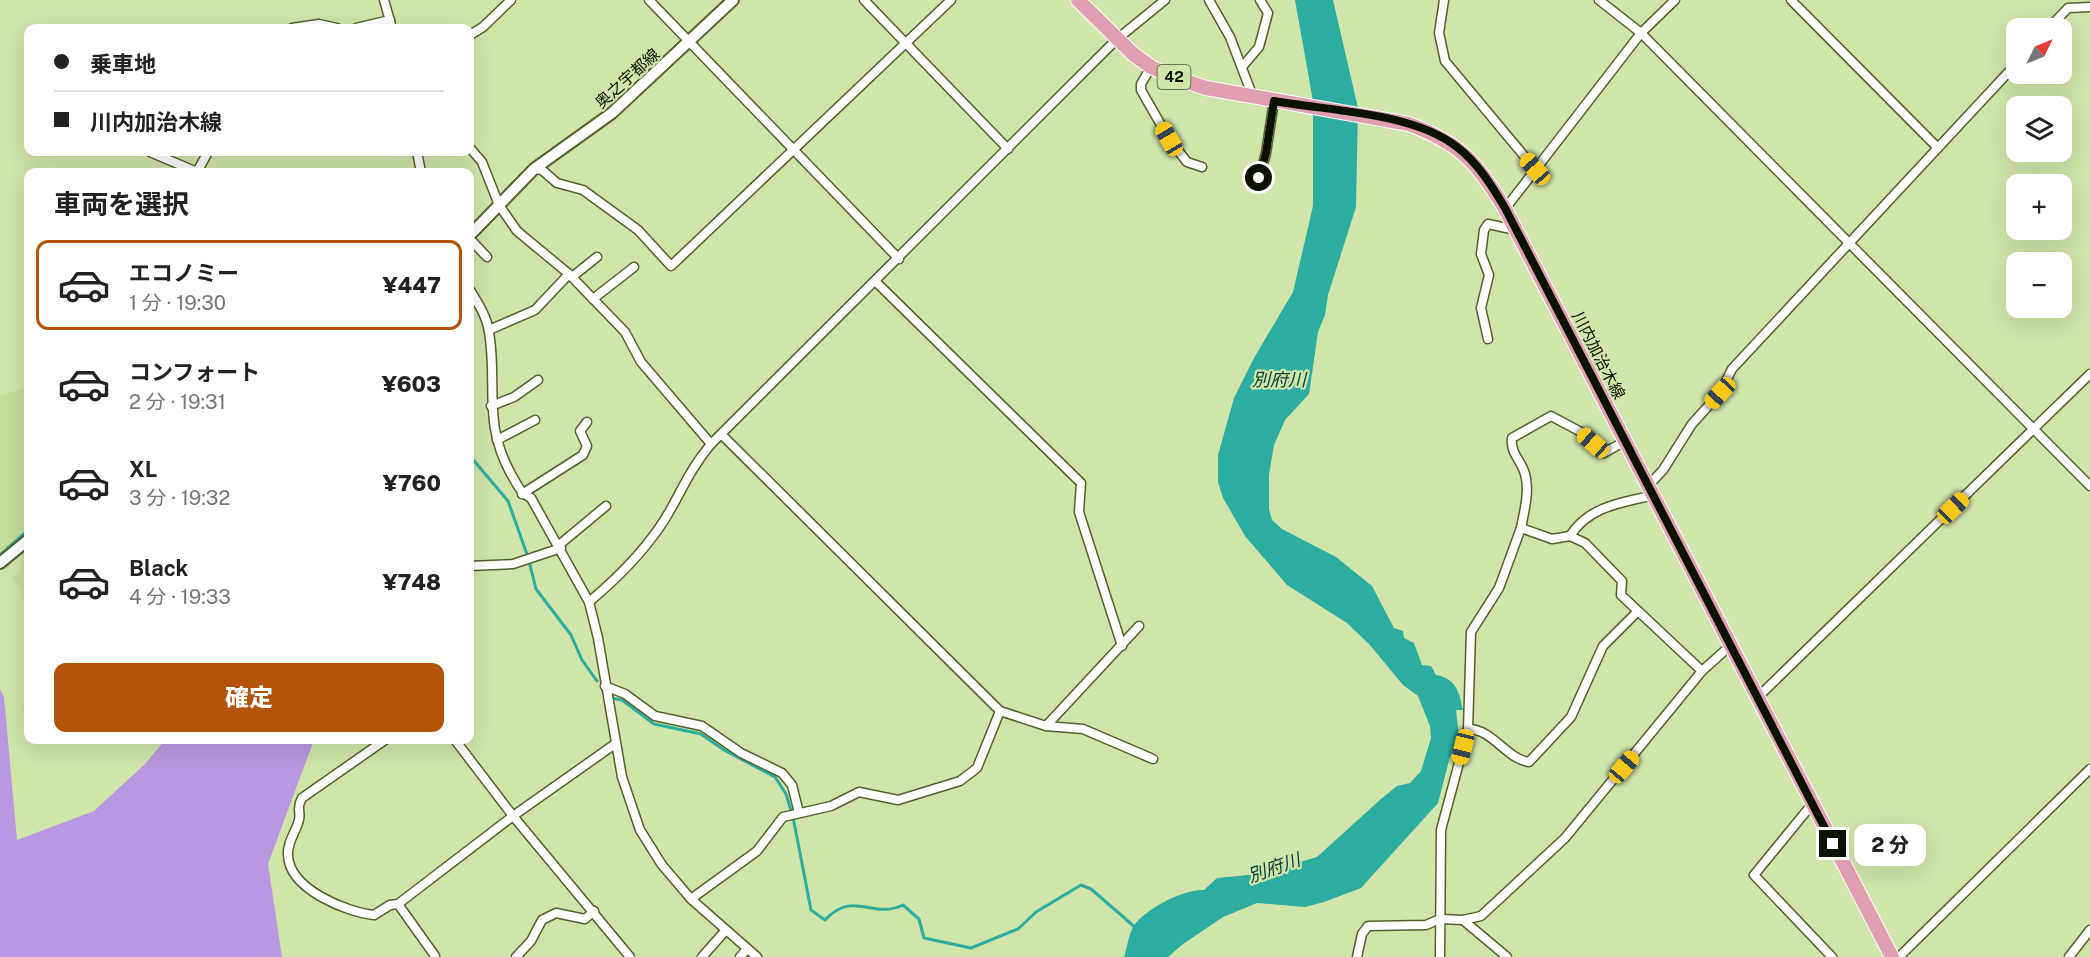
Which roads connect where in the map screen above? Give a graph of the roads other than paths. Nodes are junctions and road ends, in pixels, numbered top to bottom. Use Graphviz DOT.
graph roads {
  1 [pos="384,0"];
  2 [pos="512,0"];
  3 [pos="649,0"];
  4 [pos="733,0"];
  5 [pos="864,0"];
  6 [pos="951,0"];
  7 [pos="1078,0"];
  8 [pos="1165,0"];
  9 [pos="1209,0"];
  10 [pos="1260,0"];
  11 [pos="1444,0"];
  12 [pos="1599,0"];
  13 [pos="1675,0"];
  14 [pos="1791,0"];
  15 [pos="2066,4"];
  16 [pos="2090,7"];
  17 [pos="2056,18"];
  18 [pos="391,24"];
  19 [pos="474,32"];
  20 [pos="1641,33"];
  21 [pos="1116,40"];
  22 [pos="688,43"];
  23 [pos="906,45"];
  24 [pos="1242,66"];
  25 [pos="1151,67"];
  26 [pos="2006,75"];
  27 [pos="1253,97"];
  28 [pos="1274,101"];
  29 [pos="1938,148"];
  30 [pos="1008,149"];
  31 [pos="793,151"];
  32 [pos="474,153"];
  33 [pos="159,156"];
  34 [pos="1202,167"];
  35 [pos="188,168"];
  36 [pos="534,169"];
  37 [pos="1535,169"];
  38 [pos="1259,178"];
  39 [pos="499,205"];
  40 [pos="1505,208"];
  41 [pos="1516,230"];
  42 [pos="474,233"];
  43 [pos="474,242"];
  44 [pos="1850,243"];
  45 [pos="487,257"];
  46 [pos="597,257"];
  47 [pos="899,259"];
  48 [pos="634,267"];
  49 [pos="570,275"];
  50 [pos="876,282"];
  51 [pos="474,296"];
  52 [pos="593,299"];
  53 [pos="489,330"];
  54 [pos="1488,339"];
  55 [pos="2090,374"];
  56 [pos="538,380"];
  57 [pos="491,406"];
  58 [pos="535,420"];
  59 [pos="587,422"];
  60 [pos="2034,429"];
  61 [pos="722,435"];
  62 [pos="497,440"];
  63 [pos="1625,441"];
  64 [pos="711,444"];
  65 [pos="2090,486"];
  66 [pos="1651,491"];
  67 [pos="522,494"];
  68 [pos="606,506"];
  69 [pos="1521,528"];
  70 [pos="1570,536"];
  71 [pos="24,543"];
  72 [pos="560,546"];
  73 [pos="0,563"];
  74 [pos="474,566"];
  75 [pos="589,602"];
  76 [pos="1637,612"];
  77 [pos="1139,627"];
  78 [pos="1731,645"];
  79 [pos="1122,646"];
  80 [pos="1702,670"];
  81 [pos="605,686"];
  82 [pos="1758,697"];
  83 [pos="1000,711"];
  84 [pos="1046,726"];
  85 [pos="1468,729"];
  86 [pos="379,744"];
  87 [pos="458,744"];
  88 [pos="615,744"];
  89 [pos="1154,759"];
  90 [pos="2090,769"];
  91 [pos="1813,803"];
  92 [pos="797,814"];
  93 [pos="513,816"];
  94 [pos="692,899"];
  95 [pos="398,904"];
  96 [pos="594,911"];
  97 [pos="1440,919"];
  98 [pos="1463,921"];
  99 [pos="726,930"];
  100 [pos="2090,930"];
  101 [pos="747,949"];
  102 [pos="435,956"];
  103 [pos="426,957"];
  104 [pos="441,957"];
  105 [pos="516,957"];
  106 [pos="630,957"];
  107 [pos="702,957"];
  108 [pos="740,957"];
  109 [pos="757,957"];
  110 [pos="1357,957"];
  111 [pos="1440,957"];
  112 [pos="1507,957"];
  113 [pos="1832,957"];
  114 [pos="1892,957"];
  115 [pos="1899,957"];
  116 [pos="2068,957"];
  1 -- 18 [label="street"];
  2 -- 19 [label="street"];
  3 -- 22 [label="street"];
  4 -- 22 [label="street, 奥之宇都線"];
  5 -- 23 [label="street"];
  6 -- 23 [label="street"];
  7 -- 21 [label="main road, 川内加治木線 / 42"];
  8 -- 21 [label="street"];
  9 -- 24 [label="street"];
  10 -- 24 [label="street"];
  11 -- 37 [label="street"];
  12 -- 20 [label="street"];
  13 -- 20 [label="street"];
  14 -- 29 [label="street"];
  15 -- 16 [label="street"];
  15 -- 17 [label="street"];
  20 -- 37 [label="street"];
  20 -- 44 [label="street"];
  21 -- 25 [label="main road, 川内加治木線 / 42"];
  21 -- 30 [label="street"];
  22 -- 31 [label="street"];
  22 -- 36 [label="street, 奥之宇都線"];
  23 -- 30 [label="street"];
  23 -- 31 [label="street"];
  24 -- 27 [label="street"];
  25 -- 27 [label="main road, 川内加治木線 / 42"];
  25 -- 34 [label="street"];
  26 -- 29 [label="street"];
  27 -- 28 [label="main road, 川内加治木線 / 42"];
  28 -- 38 [label="street"];
  28 -- 40 [label="main road, 川内加治木線 / 42"];
  29 -- 44 [label="street"];
  30 -- 47 [label="street"];
  31 -- 36 [label="street"];
  31 -- 47 [label="street"];
  32 -- 39 [label="street"];
  33 -- 35 [label="street"];
  36 -- 39 [label="street, 奥之宇都線"];
  37 -- 40 [label="street"];
  39 -- 42 [label="street"];
  39 -- 49 [label="street"];
  40 -- 41 [label="main road, 川内加治木線 / 42"];
  41 -- 54 [label="street"];
  41 -- 63 [label="main road, 川内加治木線 / 42"];
  43 -- 45 [label="street"];
  44 -- 60 [label="street"];
  44 -- 66 [label="street"];
  46 -- 49 [label="street"];
  47 -- 50 [label="street"];
  48 -- 52 [label="street"];
  49 -- 52 [label="street"];
  49 -- 53 [label="street"];
  50 -- 61 [label="street"];
  50 -- 79 [label="street"];
  51 -- 53 [label="street"];
  52 -- 64 [label="street"];
  53 -- 57 [label="street"];
  55 -- 60 [label="street"];
  56 -- 57 [label="street"];
  57 -- 62 [label="street"];
  58 -- 62 [label="street"];
  59 -- 67 [label="street"];
  60 -- 65 [label="street"];
  60 -- 82 [label="street"];
  61 -- 64 [label="street"];
  61 -- 83 [label="street"];
  62 -- 67 [label="street"];
  63 -- 66 [label="main road, 川内加治木線 / 42"];
  63 -- 69 [label="street"];
  64 -- 75 [label="street"];
  66 -- 70 [label="street"];
  66 -- 78 [label="main road, 川内加治木線 / 42"];
  67 -- 72 [label="street"];
  68 -- 72 [label="street"];
  69 -- 70 [label="street"];
  69 -- 85 [label="street"];
  70 -- 76 [label="street"];
  71 -- 73 [label="street"];
  72 -- 74 [label="street"];
  72 -- 75 [label="street"];
  75 -- 81 [label="street"];
  76 -- 80 [label="street"];
  76 -- 85 [label="street"];
  77 -- 79 [label="street"];
  78 -- 80 [label="street"];
  78 -- 82 [label="main road, 川内加治木線 / 42"];
  79 -- 84 [label="street"];
  80 -- 98 [label="street"];
  81 -- 88 [label="street"];
  81 -- 92 [label="street"];
  82 -- 91 [label="main road, 川内加治木線 / 42"];
  83 -- 84 [label="street"];
  83 -- 92 [label="street"];
  84 -- 89 [label="street"];
  85 -- 97 [label="street"];
  86 -- 95 [label="street"];
  87 -- 93 [label="street"];
  88 -- 93 [label="street"];
  88 -- 94 [label="street"];
  90 -- 115 [label="street"];
  91 -- 113 [label="street"];
  91 -- 114 [label="main road, 川内加治木線 / 42"];
  92 -- 94 [label="street"];
  93 -- 95 [label="street"];
  93 -- 96 [label="street"];
  94 -- 99 [label="street"];
  95 -- 102 [label="street"];
  96 -- 105 [label="street"];
  96 -- 106 [label="street"];
  97 -- 98 [label="street"];
  97 -- 110 [label="street"];
  97 -- 111 [label="street"];
  98 -- 112 [label="street"];
  99 -- 101 [label="street"];
  99 -- 107 [label="street"];
  100 -- 116 [label="street"];
  101 -- 108 [label="street"];
  101 -- 109 [label="street"];
  102 -- 103 [label="street"];
  102 -- 104 [label="street"];
}
